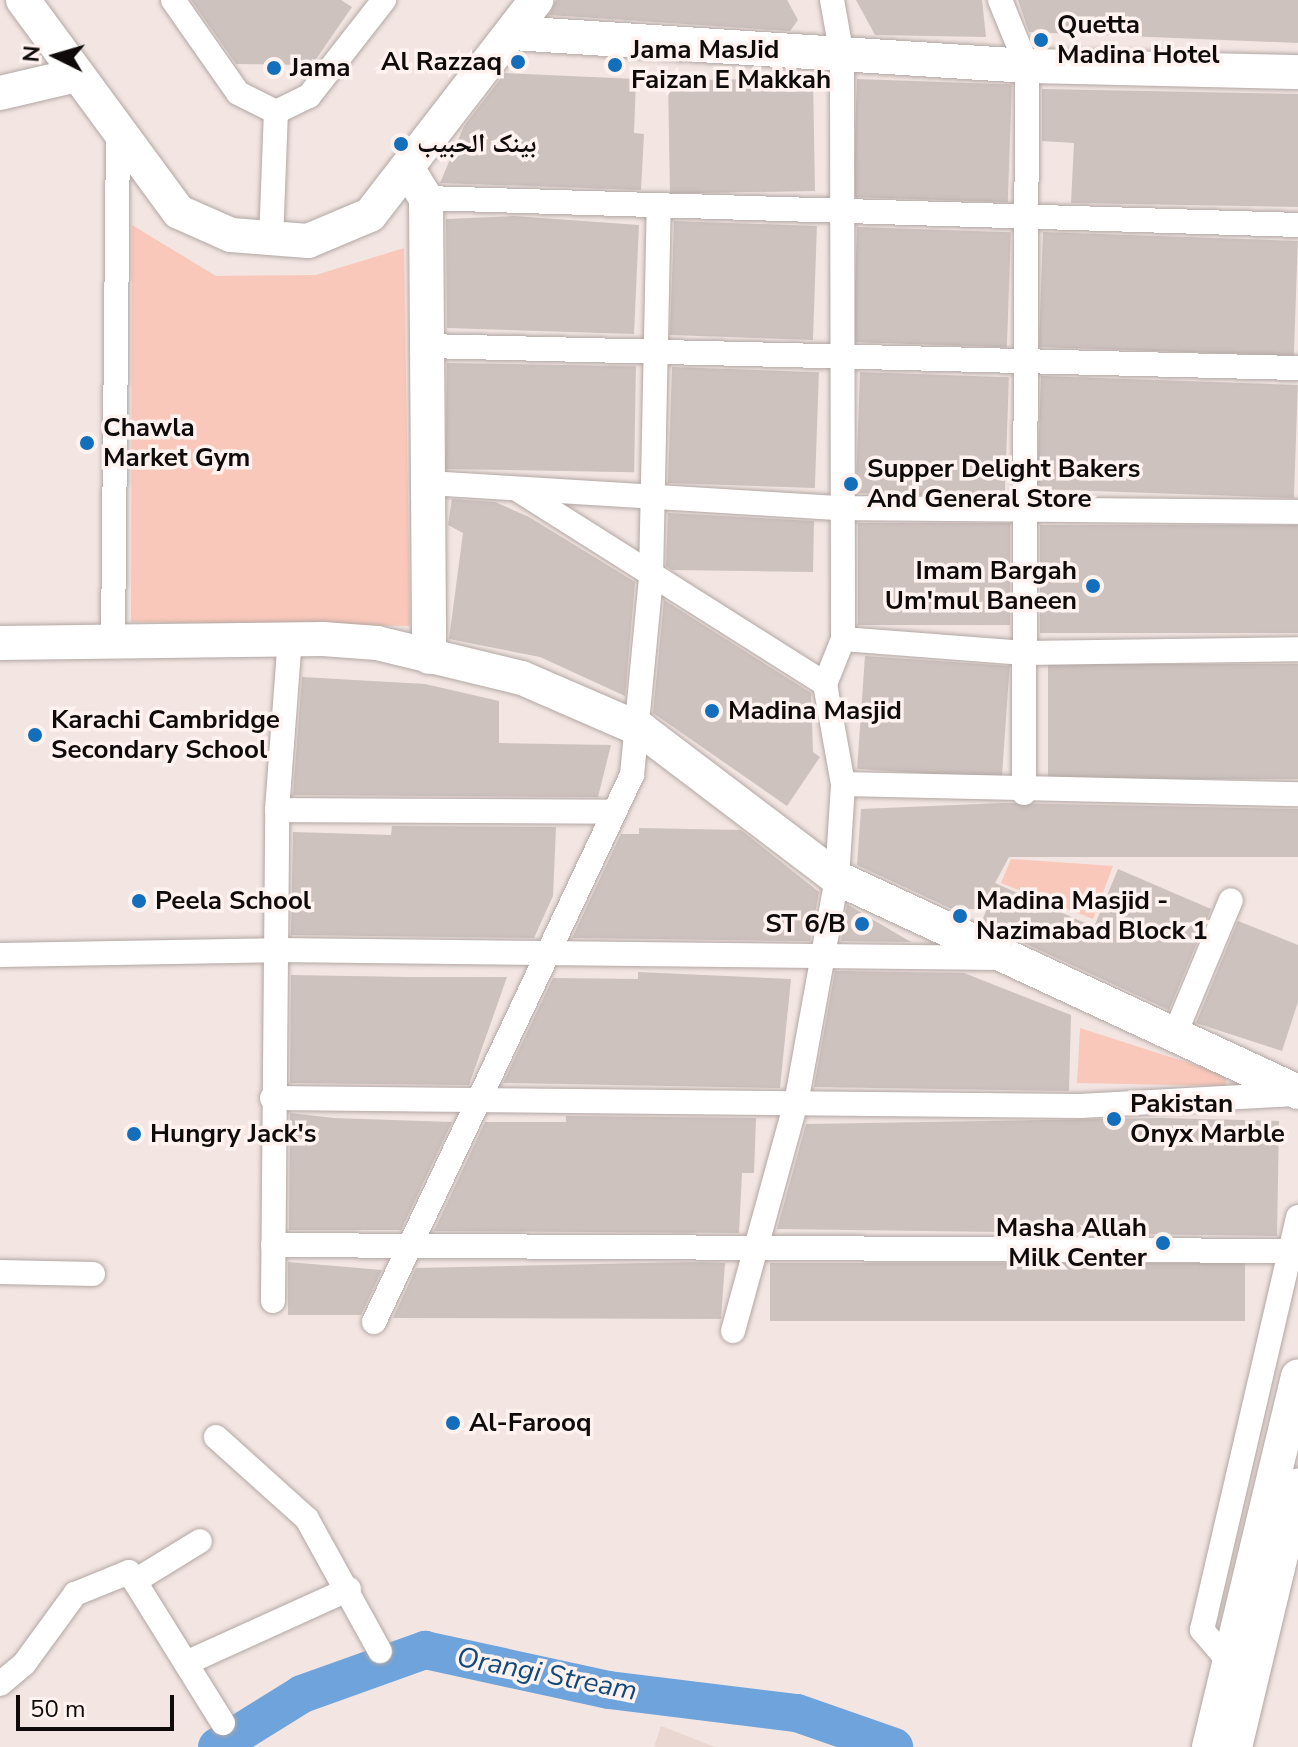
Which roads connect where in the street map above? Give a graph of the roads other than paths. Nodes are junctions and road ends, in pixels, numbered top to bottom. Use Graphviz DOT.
graph roads {
  1 [pos="23,0"];
  2 [pos="173,0"];
  3 [pos="384,0"];
  4 [pos="536,0"];
  5 [pos="832,0"];
  6 [pos="1000,0"];
  7 [pos="513,33"];
  8 [pos="842,56"];
  9 [pos="1027,66"];
  10 [pos="1298,72"];
  11 [pos="77,75"];
  12 [pos="0,93"];
  13 [pos="276,112"];
  14 [pos="118,132"];
  15 [pos="407,168"];
  16 [pos="426,198"];
  17 [pos="659,205"];
  18 [pos="842,214"];
  19 [pos="1028,222"];
  20 [pos="1298,225"];
  21 [pos="271,241"];
  22 [pos="427,346"];
  23 [pos="659,351"];
  24 [pos="842,358"];
  25 [pos="1026,363"];
  26 [pos="1298,368"];
  27 [pos="428,483"];
  28 [pos="518,489"];
  29 [pos="653,499"];
  30 [pos="841,508"];
  31 [pos="1024,510"];
  32 [pos="1298,512"];
  33 [pos="651,577"];
  34 [pos="290,638"];
  35 [pos="843,639"];
  36 [pos="113,642"];
  37 [pos="0,643"];
  38 [pos="1298,649"];
  39 [pos="1024,653"];
  40 [pos="429,657"];
  41 [pos="825,684"];
  42 [pos="642,730"];
  43 [pos="843,784"];
  44 [pos="1024,793"];
  45 [pos="1298,794"];
  46 [pos="277,810"];
  47 [pos="612,812"];
  48 [pos="837,878"];
  49 [pos="1231,900"];
  50 [pos="275,950"];
  51 [pos="0,955"];
  52 [pos="828,957"];
  53 [pos="1004,958"];
  54 [pos="542,959"];
  55 [pos="1174,1036"];
  56 [pos="1296,1093"];
  57 [pos="272,1098"];
  58 [pos="797,1098"];
  59 [pos="474,1101"];
  60 [pos="1298,1217"];
  61 [pos="762,1243"];
  62 [pos="273,1245"];
  63 [pos="405,1246"];
  64 [pos="1290,1251"];
  65 [pos="0,1272"];
  66 [pos="93,1274"];
  67 [pos="273,1301"];
  68 [pos="374,1322"];
  69 [pos="733,1331"];
  70 [pos="1298,1377"];
  71 [pos="216,1437"];
  72 [pos="1298,1485"];
  73 [pos="200,1541"];
  74 [pos="135,1581"];
  75 [pos="349,1589"];
  76 [pos="380,1651"];
  77 [pos="186,1663"];
  78 [pos="1231,1664"];
  79 [pos="0,1684"];
  80 [pos="223,1723"];
  81 [pos="1231,1743"];
  1 -- 11 [label="street"];
  2 -- 13 [label="street"];
  3 -- 13 [label="street"];
  4 -- 7 [label="street"];
  5 -- 8 [label="street"];
  6 -- 9 [label="street"];
  7 -- 8 [label="street"];
  7 -- 15 [label="street"];
  8 -- 9 [label="street"];
  8 -- 18 [label="street"];
  9 -- 10 [label="street"];
  9 -- 19 [label="street"];
  11 -- 12 [label="street"];
  11 -- 14 [label="street"];
  13 -- 21 [label="street"];
  14 -- 21 [label="street"];
  14 -- 36 [label="street"];
  15 -- 16 [label="street"];
  15 -- 21 [label="street"];
  16 -- 17 [label="street"];
  16 -- 22 [label="street"];
  17 -- 18 [label="street"];
  17 -- 23 [label="street"];
  18 -- 19 [label="street"];
  18 -- 24 [label="street"];
  19 -- 20 [label="street"];
  19 -- 25 [label="street"];
  22 -- 23 [label="street"];
  22 -- 27 [label="street"];
  23 -- 24 [label="street"];
  23 -- 29 [label="street"];
  24 -- 25 [label="street"];
  24 -- 30 [label="street"];
  25 -- 26 [label="street"];
  25 -- 31 [label="street"];
  27 -- 28 [label="street"];
  27 -- 40 [label="street"];
  28 -- 29 [label="street"];
  28 -- 33 [label="street"];
  29 -- 30 [label="street"];
  29 -- 33 [label="street"];
  30 -- 31 [label="street"];
  30 -- 35 [label="street"];
  31 -- 32 [label="street"];
  31 -- 39 [label="street"];
  33 -- 41 [label="street"];
  33 -- 42 [label="street"];
  34 -- 36 [label="street"];
  34 -- 40 [label="street"];
  34 -- 46 [label="street"];
  35 -- 39 [label="street"];
  35 -- 41 [label="street"];
  36 -- 37 [label="street"];
  38 -- 39 [label="street"];
  39 -- 44 [label="street"];
  40 -- 42 [label="street"];
  41 -- 43 [label="street"];
  42 -- 47 [label="street"];
  42 -- 48 [label="street"];
  43 -- 44 [label="street"];
  43 -- 48 [label="street"];
  44 -- 45 [label="street"];
  46 -- 47 [label="street"];
  46 -- 50 [label="street"];
  47 -- 54 [label="street"];
  48 -- 52 [label="street"];
  48 -- 53 [label="street"];
  49 -- 55 [label="street"];
  50 -- 51 [label="street"];
  50 -- 54 [label="street"];
  50 -- 57 [label="street"];
  52 -- 53 [label="street"];
  52 -- 54 [label="street"];
  52 -- 58 [label="street"];
  53 -- 55 [label="street"];
  54 -- 59 [label="street"];
  55 -- 56 [label="street"];
  56 -- 58 [label="street"];
  57 -- 59 [label="street"];
  57 -- 62 [label="street"];
  58 -- 59 [label="street"];
  58 -- 61 [label="street"];
  59 -- 63 [label="street"];
  60 -- 64 [label="street"];
  61 -- 63 [label="street"];
  61 -- 64 [label="street"];
  61 -- 69 [label="street"];
  62 -- 63 [label="street"];
  62 -- 67 [label="street"];
  63 -- 68 [label="street"];
  64 -- 78 [label="street"];
  65 -- 66 [label="street"];
  70 -- 78 [label="street"];
  71 -- 75 [label="street"];
  72 -- 81 [label="street"];
  73 -- 74 [label="street"];
  74 -- 77 [label="street"];
  74 -- 79 [label="street"];
  75 -- 76 [label="street"];
  75 -- 77 [label="street"];
  77 -- 80 [label="street"];
  78 -- 81 [label="street"];
}
